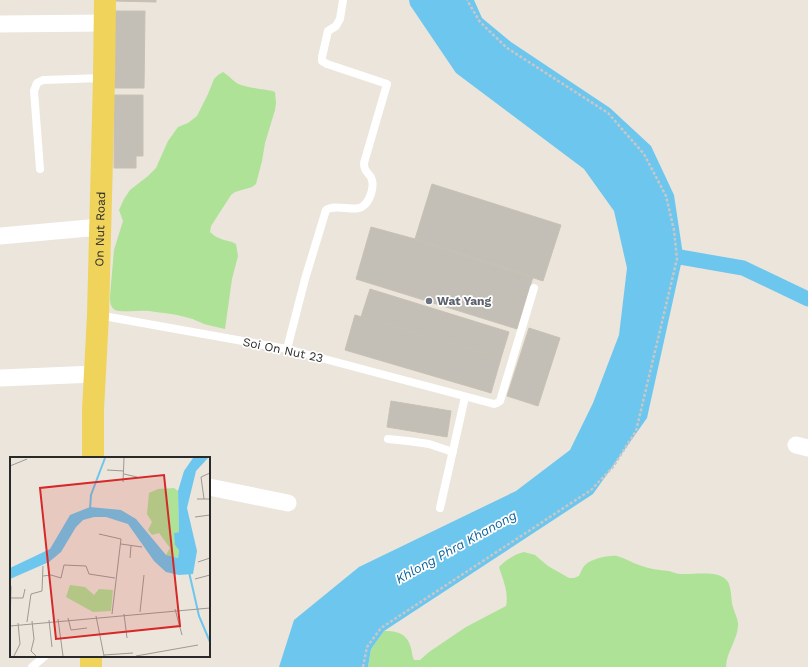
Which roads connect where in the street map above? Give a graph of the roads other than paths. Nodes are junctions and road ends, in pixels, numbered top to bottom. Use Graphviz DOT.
graph roads {
  1 [pos="92,0"];
  2 [pos="105,0"];
  3 [pos="343,0"];
  4 [pos="98,23"];
  5 [pos="0,24"];
  6 [pos="97,78"];
  7 [pos="40,169"];
  8 [pos="93,227"];
  9 [pos="0,236"];
  10 [pos="534,288"];
  11 [pos="98,315"];
  12 [pos="287,349"];
  13 [pos="89,375"];
  14 [pos="0,378"];
  15 [pos="465,397"];
  16 [pos="388,439"];
  17 [pos="453,452"];
  18 [pos="82,457"];
  19 [pos="92,457"];
  20 [pos="210,487"];
  21 [pos="288,503"];
  22 [pos="440,508"];
  23 [pos="44,657"];
  24 [pos="32,667"];
  1 -- 4 [label="main road, On Nut Road"];
  2 -- 4 [label="main road, On Nut Road"];
  3 -- 12 [label="lane"];
  4 -- 5 [label="street"];
  4 -- 6 [label="main road, On Nut Road"];
  6 -- 7 [label="lane"];
  6 -- 8 [label="main road, On Nut Road"];
  8 -- 9 [label="street"];
  8 -- 11 [label="main road, On Nut Road"];
  8 -- 13 [label="main road, On Nut Road"];
  10 -- 15 [label="lane, Soi On Nut 23"];
  11 -- 12 [label="lane, Soi On Nut 23"];
  11 -- 13 [label="main road, On Nut Road"];
  12 -- 15 [label="lane, Soi On Nut 23"];
  13 -- 14 [label="street"];
  13 -- 18 [label="main road, On Nut Road"];
  13 -- 19 [label="main road, On Nut Road"];
  15 -- 17 [label="lane"];
  16 -- 17 [label="lane"];
  17 -- 22 [label="lane"];
  20 -- 21 [label="street"];
  23 -- 24 [label="lane"];
}
